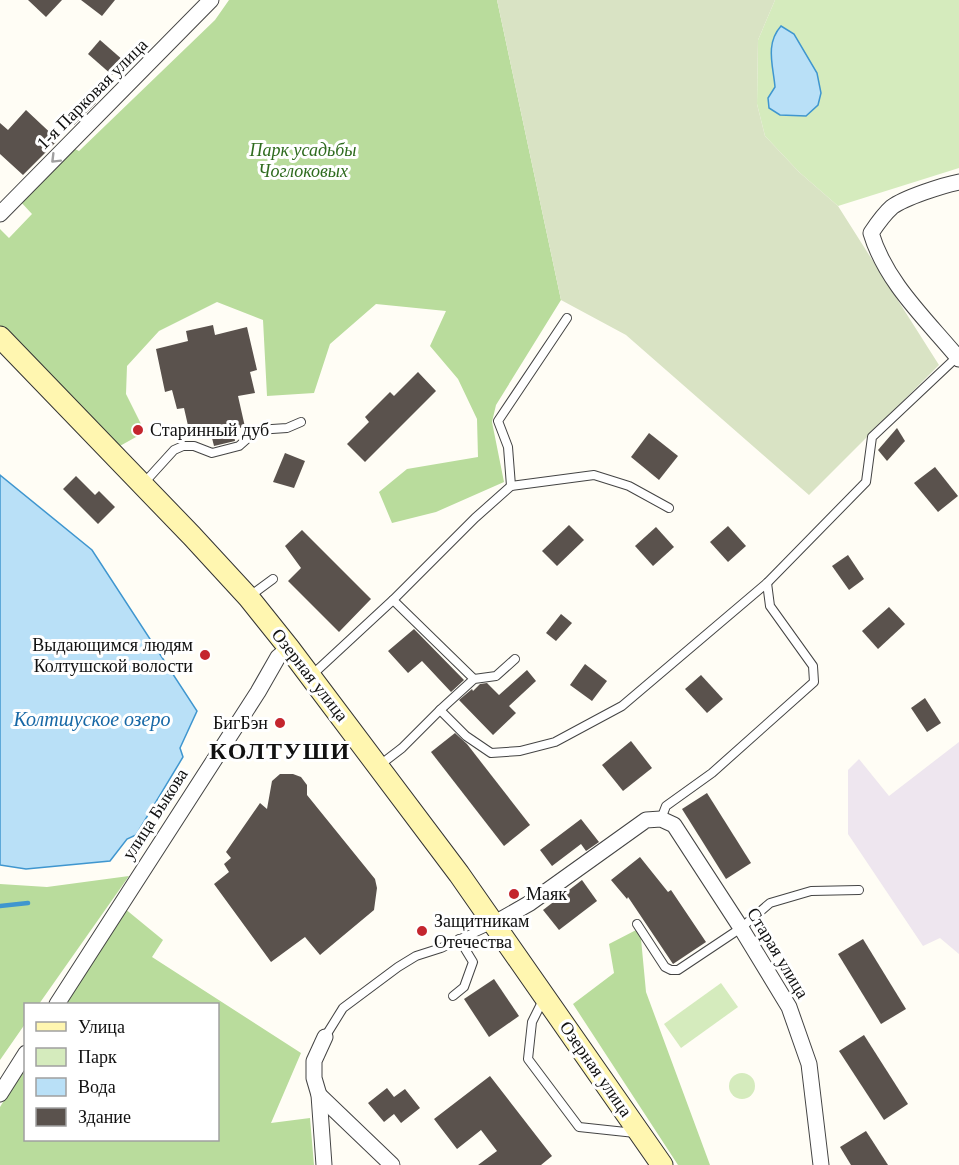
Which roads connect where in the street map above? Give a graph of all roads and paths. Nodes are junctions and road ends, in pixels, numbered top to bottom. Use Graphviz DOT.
graph roads {
  1 [pos="211,0"];
  2 [pos="959,182"];
  3 [pos="0,214"];
  4 [pos="567,318"];
  5 [pos="0,337"];
  6 [pos="958,358"];
  7 [pos="301,422"];
  8 [pos="143,484"];
  9 [pos="512,486"];
  10 [pos="669,508"];
  11 [pos="273,579"];
  12 [pos="767,583"];
  13 [pos="249,598"];
  14 [pos="393,600"];
  15 [pos="289,648"];
  16 [pos="515,659"];
  17 [pos="311,676"];
  18 [pos="474,679"];
  19 [pos="440,710"];
  20 [pos="378,766"];
  21 [pos="661,819"];
  22 [pos="859,890"];
  23 [pos="495,923"];
  24 [pos="637,924"];
  25 [pos="741,928"];
  26 [pos="459,939"];
  27 [pos="453,996"];
  28 [pos="545,996"];
  29 [pos="58,1003"];
  30 [pos="325,1037"];
  31 [pos="24,1056"];
  32 [pos="0,1094"];
  33 [pos="319,1095"];
  34 [pos="641,1134"];
  35 [pos="324,1165"];
  36 [pos="392,1165"];
  37 [pos="662,1165"];
  38 [pos="821,1165"];
  1 -- 3 [label="street, 1-я Парковая улица, one-way"];
  2 -- 6 [label="street"];
  4 -- 9 [label="lane"];
  5 -- 8 [label="main road, Озерная улица"];
  6 -- 12 [label="lane"];
  7 -- 8 [label="lane"];
  8 -- 13 [label="main road, Озерная улица"];
  9 -- 10 [label="lane"];
  9 -- 14 [label="lane"];
  11 -- 13 [label="lane"];
  12 -- 19 [label="lane"];
  12 -- 21 [label="lane"];
  13 -- 15 [label="main road, Озерная улица"];
  14 -- 17 [label="lane"];
  14 -- 18 [label="lane"];
  15 -- 17 [label="main road, Озерная улица"];
  15 -- 29 [label="street, улица Быкова"];
  16 -- 18 [label="lane"];
  17 -- 20 [label="main road, Озерная улица"];
  18 -- 19 [label="lane"];
  19 -- 20 [label="lane"];
  20 -- 23 [label="main road, Озерная улица"];
  21 -- 23 [label="street"];
  21 -- 25 [label="street, Старая улица"];
  22 -- 25 [label="lane"];
  23 -- 26 [label="lane"];
  23 -- 28 [label="main road, Озерная улица"];
  24 -- 25 [label="lane"];
  25 -- 38 [label="street, Старая улица"];
  26 -- 27 [label="lane"];
  26 -- 30 [label="lane"];
  28 -- 34 [label="main road, Озерная улица"];
  28 -- 34 [label="lane"];
  30 -- 33 [label="street"];
  31 -- 32 [label="street"];
  33 -- 35 [label="street"];
  33 -- 36 [label="street"];
  34 -- 37 [label="main road, Озерная улица"];
}
